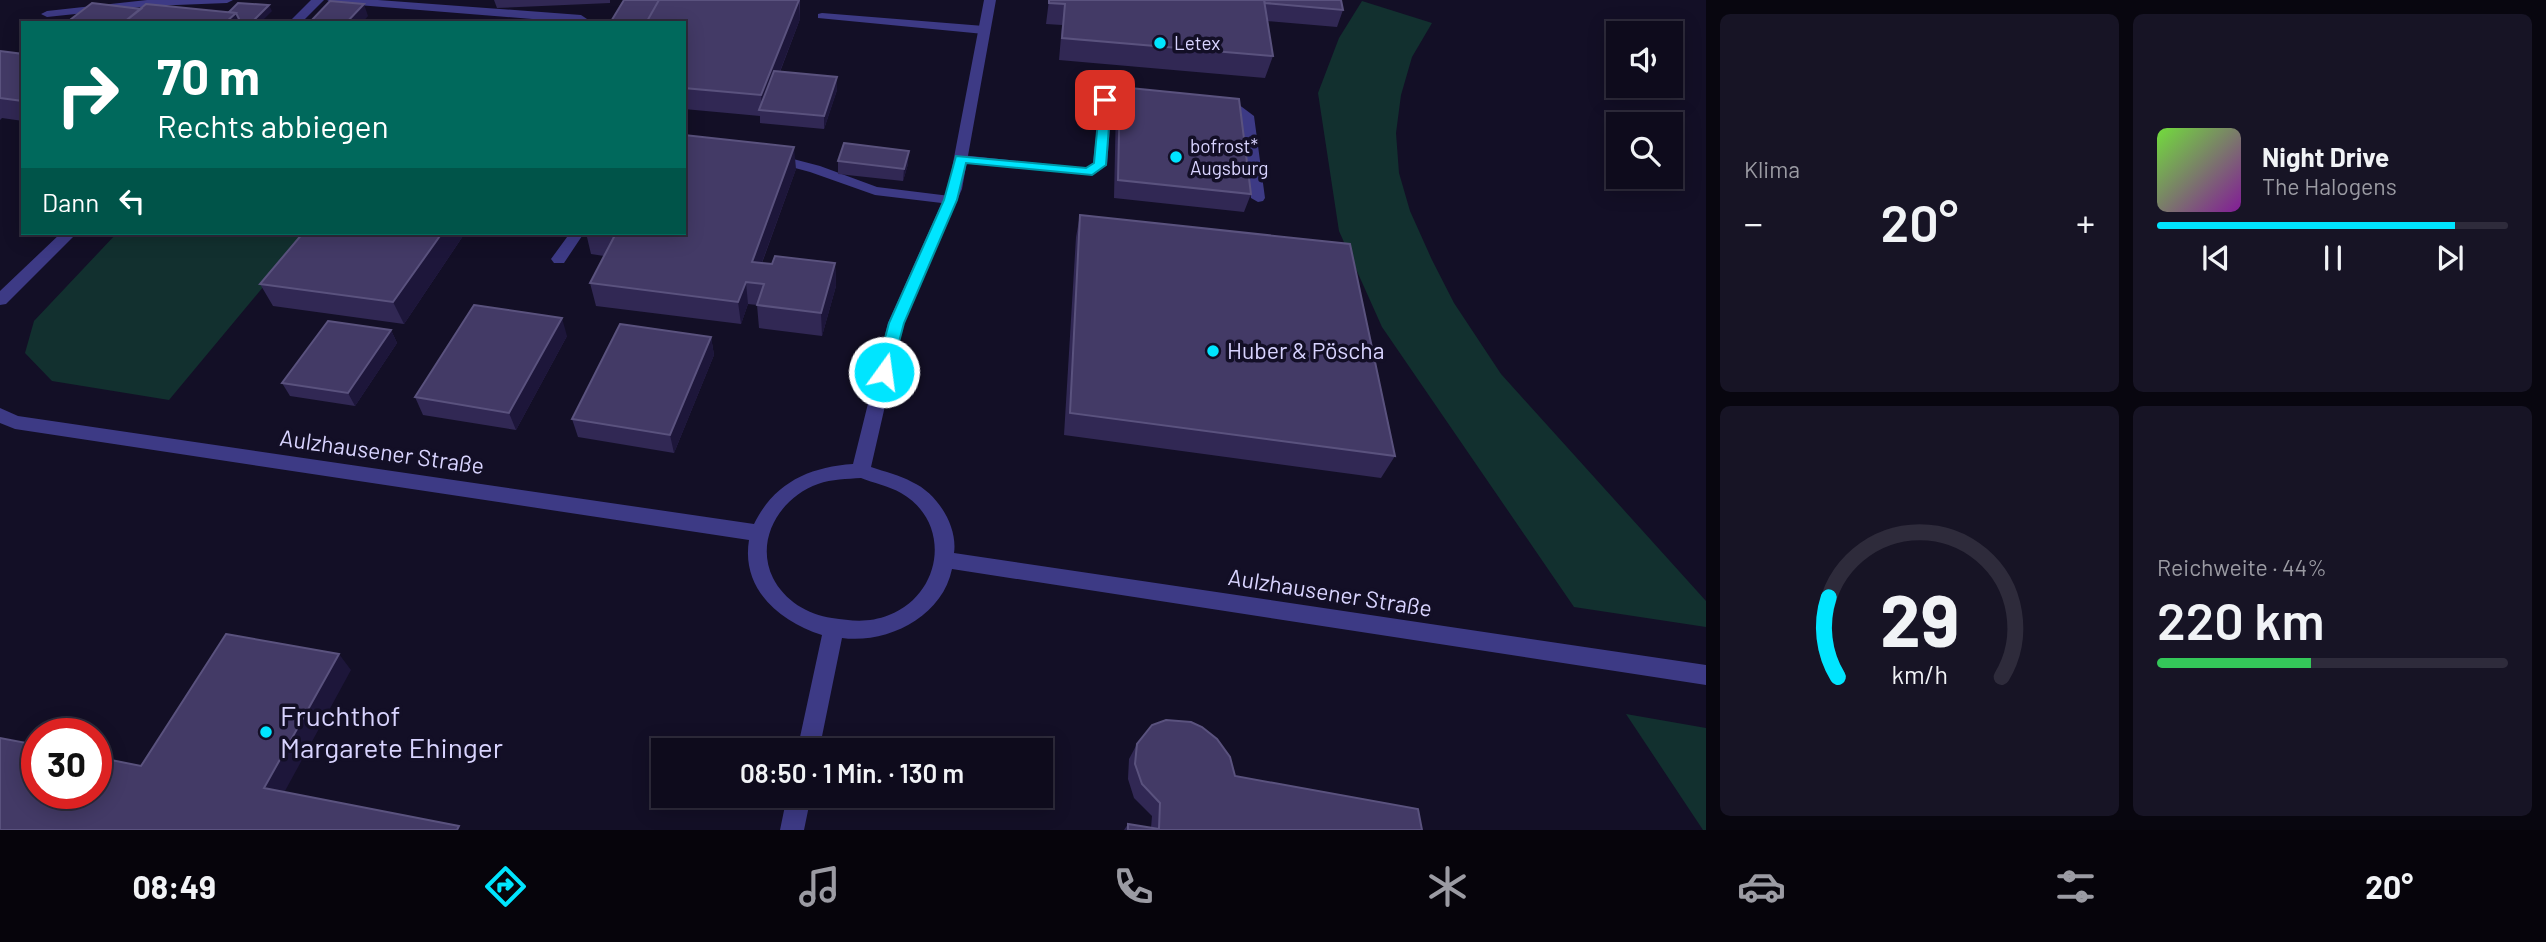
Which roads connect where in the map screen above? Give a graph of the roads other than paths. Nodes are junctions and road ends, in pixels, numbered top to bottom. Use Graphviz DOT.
graph roads {
  1 [pos="227,0"];
  2 [pos="318,0"];
  3 [pos="333,0"];
  4 [pos="990,0"];
  5 [pos="47,14"];
  6 [pos="822,16"];
  7 [pos="581,19"];
  8 [pos="296,21"];
  9 [pos="984,30"];
  10 [pos="1158,98"];
  11 [pos="1197,102"];
  12 [pos="758,155"];
  13 [pos="961,159"];
  14 [pos="1258,198"];
  15 [pos="950,200"];
  16 [pos="68,235"];
  17 [pos="576,235"];
  18 [pos="559,258"];
  19 [pos="0,300"];
  20 [pos="0,415"];
  21 [pos="861,471"];
  22 [pos="758,533"];
  23 [pos="946,560"];
  24 [pos="833,630"];
  25 [pos="1706,675"];
  26 [pos="811,738"];
  27 [pos="797,808"];
  28 [pos="792,830"];
  1 -- 5 [label="street"];
  2 -- 8 [label="street"];
  3 -- 7 [label="street"];
  4 -- 9 [label="street"];
  6 -- 9 [label="street"];
  9 -- 13 [label="street"];
  10 -- 13 [label="street"];
  11 -- 14 [label="street"];
  12 -- 15 [label="street"];
  13 -- 15 [label="street"];
  15 -- 21 [label="street"];
  16 -- 19 [label="street"];
  17 -- 18 [label="street"];
  20 -- 22 [label="street, Aulzhausener Straße"];
  21 -- 22 [label="street"];
  21 -- 23 [label="street"];
  22 -- 24 [label="street"];
  23 -- 24 [label="street"];
  23 -- 25 [label="street, Aulzhausener Straße"];
  24 -- 26 [label="street"];
  27 -- 28 [label="street"];
}
